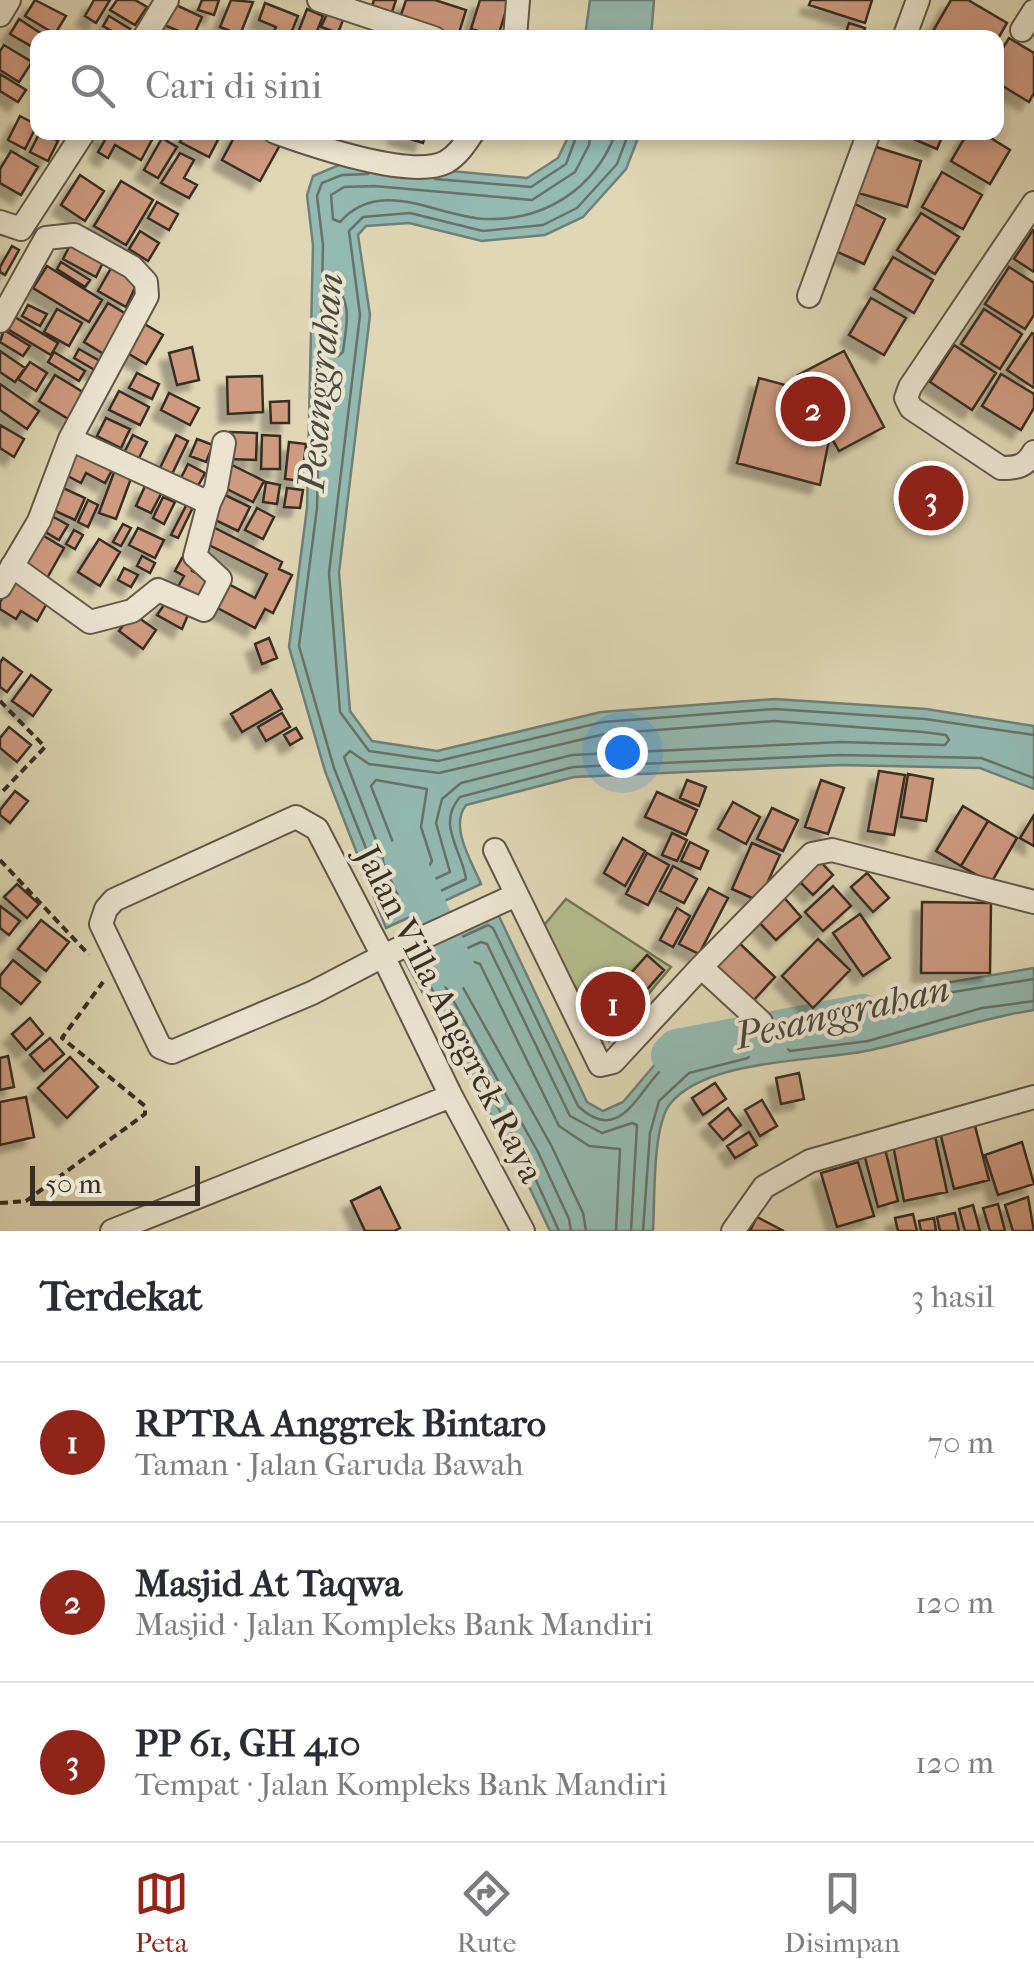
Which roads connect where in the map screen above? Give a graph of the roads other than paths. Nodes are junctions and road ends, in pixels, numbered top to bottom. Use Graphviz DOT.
graph roads {
  1 [pos="9,0"];
  2 [pos="167,0"];
  3 [pos="319,0"];
  4 [pos="518,0"];
  5 [pos="918,0"];
  6 [pos="0,15"];
  7 [pos="149,30"];
  8 [pos="410,30"];
  9 [pos="516,30"];
  10 [pos="907,30"];
  11 [pos="78,140"];
  12 [pos="299,140"];
  13 [pos="467,140"];
  14 [pos="866,140"];
  15 [pos="1034,203"];
  16 [pos="10,226"];
  17 [pos="808,296"];
  18 [pos="0,322"];
  19 [pos="70,439"];
  20 [pos="224,443"];
  21 [pos="1034,452"];
  22 [pos="209,503"];
  23 [pos="12,566"];
  24 [pos="0,587"];
  25 [pos="495,850"];
  26 [pos="506,899"];
  27 [pos="1034,902"];
  28 [pos="392,952"];
  29 [pos="701,967"];
  30 [pos="761,1022"];
  31 [pos="450,1096"];
  32 [pos="1034,1097"];
  33 [pos="112,1231"];
  34 [pos="522,1231"];
  35 [pos="733,1231"];
  1 -- 6 [label="street"];
  2 -- 7 [label="street"];
  3 -- 8 [label="street"];
  4 -- 9 [label="street"];
  5 -- 10 [label="street"];
  11 -- 16 [label="street"];
  12 -- 13 [label="street"];
  14 -- 17 [label="street"];
  15 -- 21 [label="street"];
  18 -- 19 [label="street"];
  19 -- 22 [label="street"];
  19 -- 23 [label="street"];
  20 -- 22 [label="street"];
  22 -- 23 [label="street"];
  23 -- 24 [label="street"];
  25 -- 26 [label="street"];
  26 -- 28 [label="street"];
  26 -- 29 [label="street"];
  27 -- 29 [label="street"];
  28 -- 28 [label="street, Jalan Villa Anggrek Raya"];
  28 -- 31 [label="street, Jalan Villa Anggrek Raya"];
  29 -- 30 [label="street"];
  31 -- 33 [label="street"];
  31 -- 34 [label="street, Jalan Villa Anggrek Raya"];
  32 -- 35 [label="street"];
}
